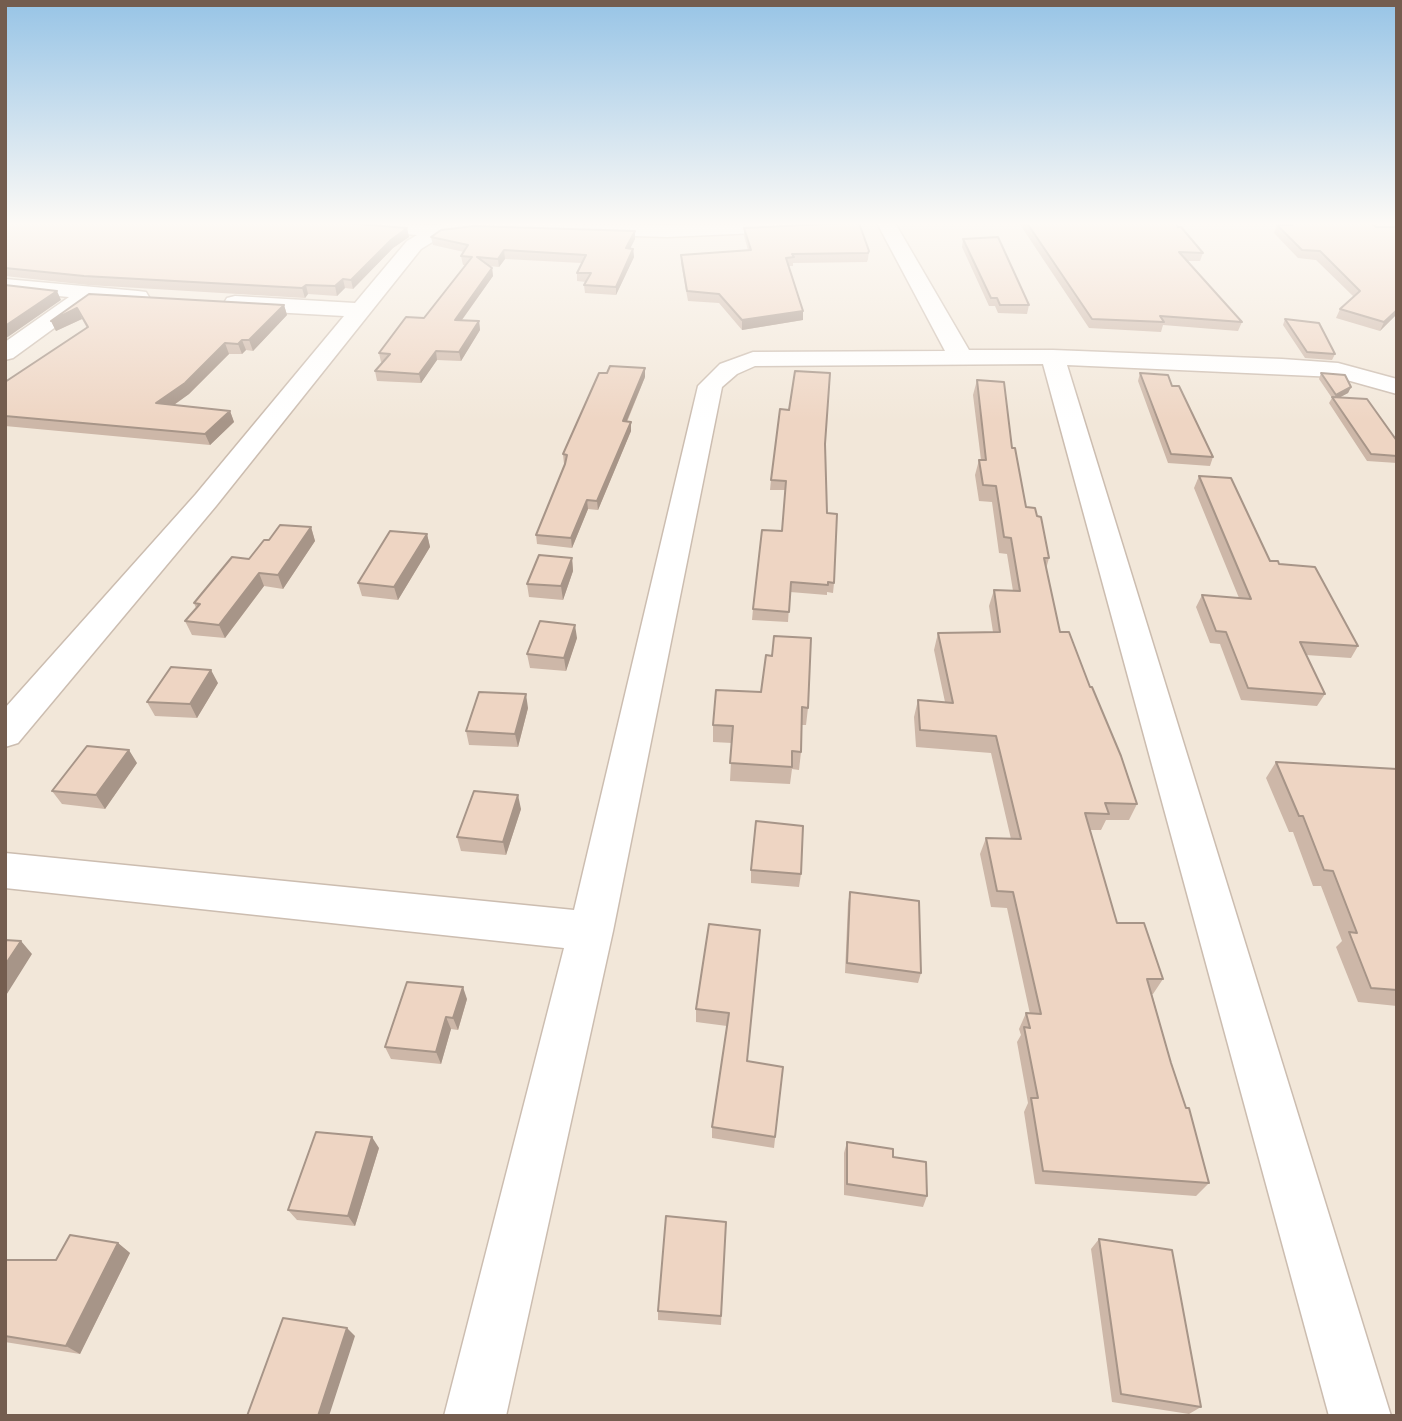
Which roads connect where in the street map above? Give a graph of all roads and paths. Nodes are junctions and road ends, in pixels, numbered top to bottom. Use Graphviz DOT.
graph roads {
  1 [pos="45,289"];
  2 [pos="377,289"];
  3 [pos="923,289"];
  4 [pos="88,294"];
  5 [pos="156,298"];
  6 [pos="210,301"];
  7 [pos="359,310"];
  8 [pos="5,353"];
  9 [pos="1053,357"];
  10 [pos="961,358"];
  11 [pos="1397,387"];
  12 [pos="5,733"];
  13 [pos="5,870"];
  14 [pos="591,931"];
  15 [pos="475,1416"];
  16 [pos="1360,1416"];
  1 -- 4 [label="street"];
  2 -- 7 [label="street"];
  3 -- 10 [label="street"];
  4 -- 5 [label="street"];
  4 -- 8 [label="street"];
  6 -- 7 [label="street"];
  7 -- 12 [label="street"];
  9 -- 10 [label="street"];
  9 -- 11 [label="street"];
  9 -- 16 [label="street"];
  10 -- 14 [label="street"];
  13 -- 14 [label="street"];
  14 -- 15 [label="street"];
}
